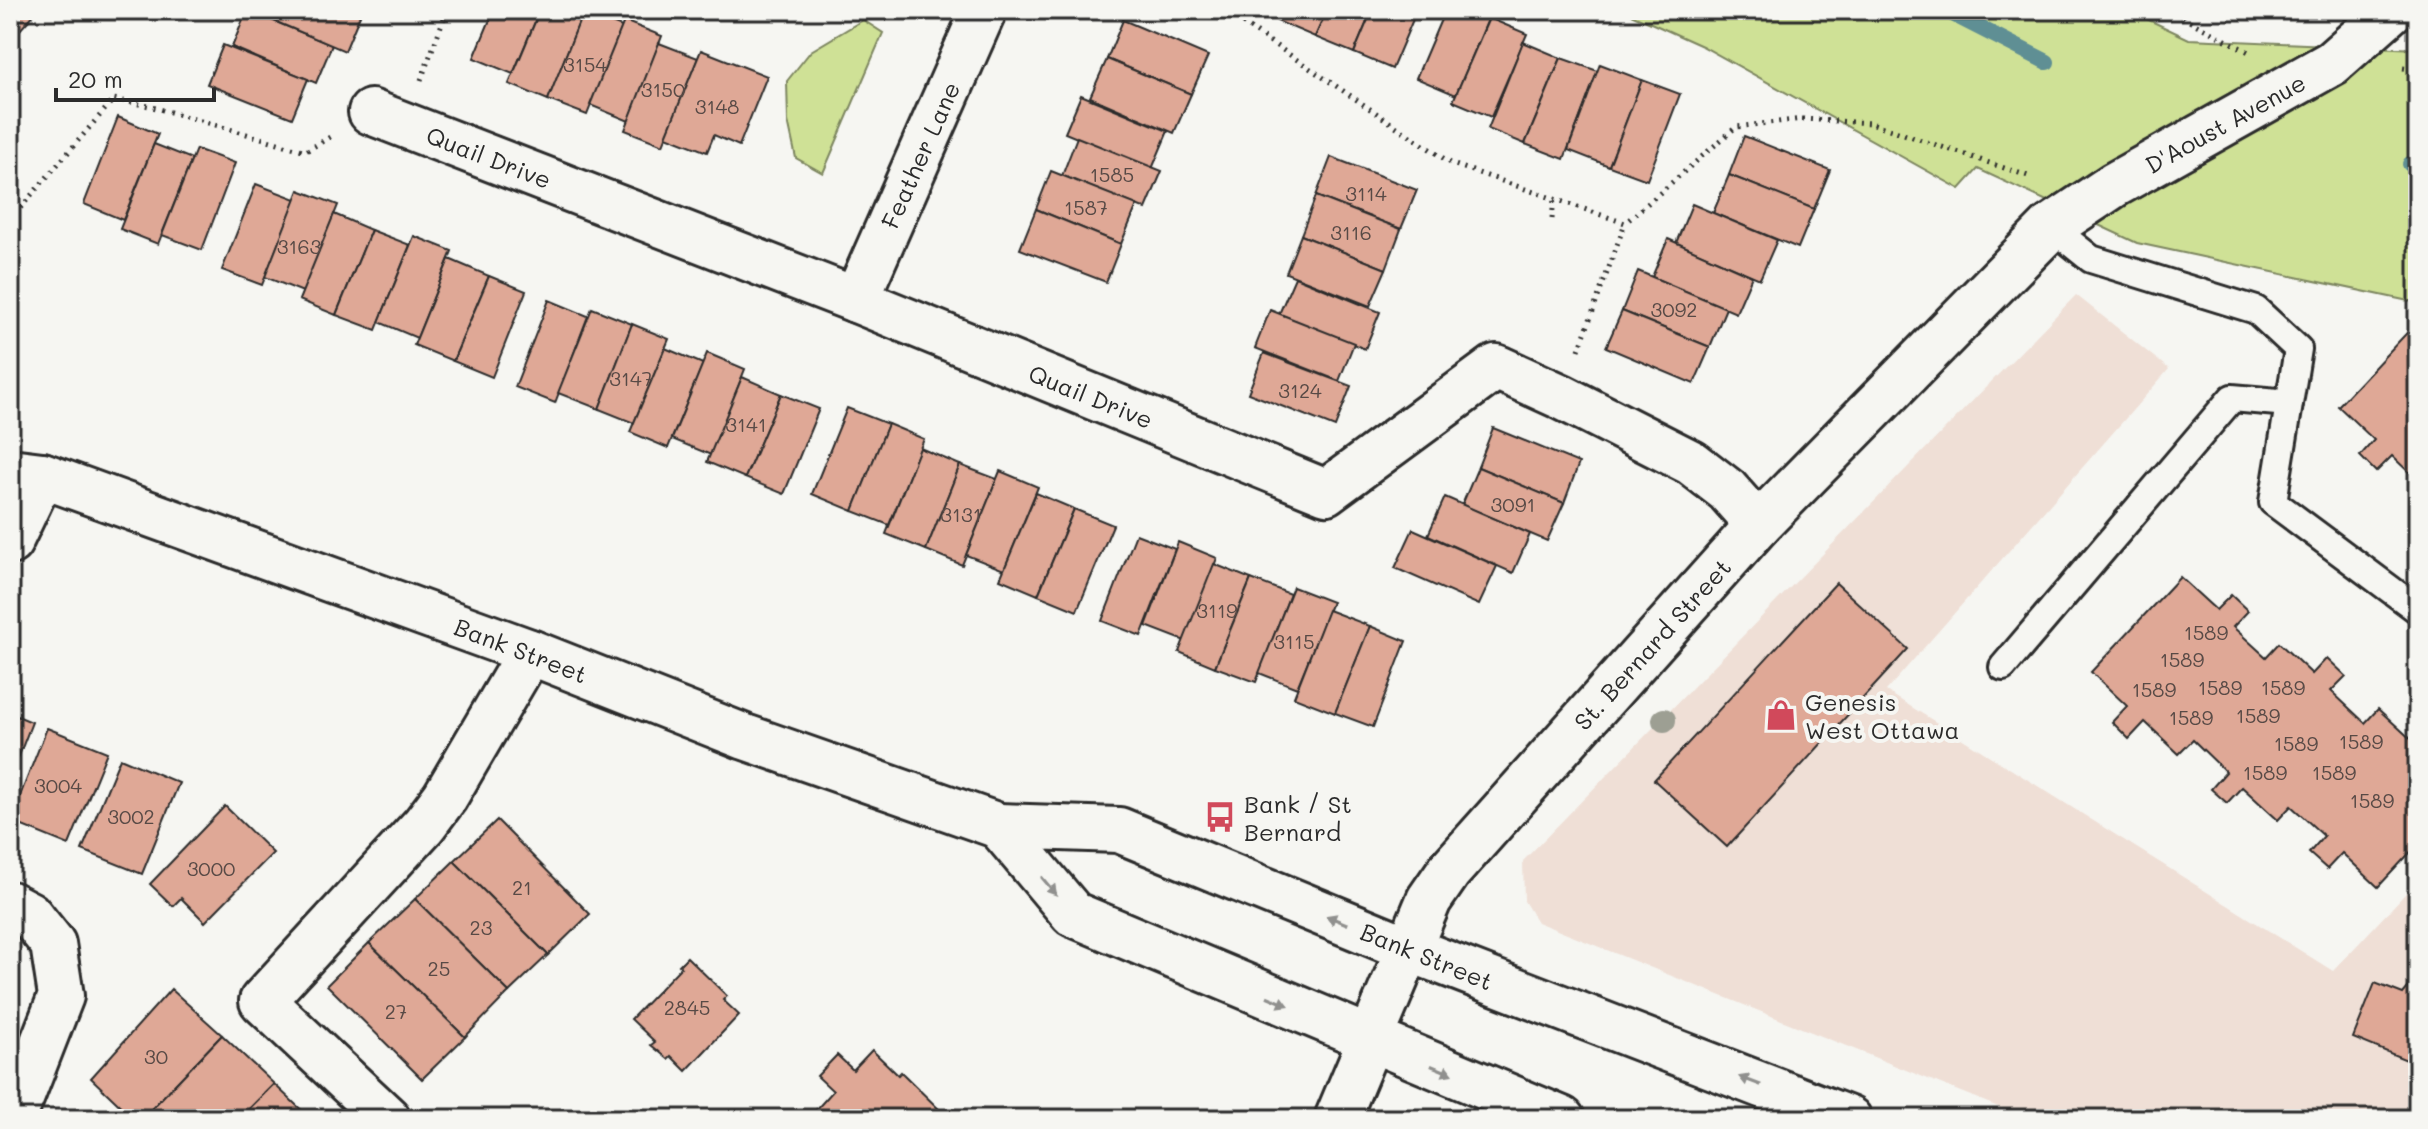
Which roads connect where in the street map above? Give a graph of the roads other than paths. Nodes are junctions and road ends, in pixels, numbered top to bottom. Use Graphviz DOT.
graph roads {
  1 [pos="984,10"];
  2 [pos="2392,10"];
  3 [pos="388,118"];
  4 [pos="2051,227"];
  5 [pos="856,300"];
  6 [pos="2289,403"];
  7 [pos="10,445"];
  8 [pos="26,473"];
  9 [pos="1758,525"];
  10 [pos="10,542"];
  11 [pos="2418,610"];
  12 [pos="530,652"];
  13 [pos="2003,667"];
  14 [pos="999,826"];
  15 [pos="10,904"];
  16 [pos="1409,949"];
  17 [pos="1370,1040"];
  18 [pos="13,1119"];
  19 [pos="388,1119"];
  20 [pos="1337,1119"];
  21 [pos="1562,1119"];
  22 [pos="1849,1119"];
  1 -- 5 [label="street, Feather Lane"];
  2 -- 4 [label="street, D'Aoust Avenue"];
  3 -- 5 [label="street, Quail Drive"];
  4 -- 6 [label="lane"];
  4 -- 9 [label="street, St. Bernard Street"];
  5 -- 9 [label="street, Quail Drive"];
  6 -- 11 [label="lane"];
  6 -- 13 [label="lane"];
  7 -- 8 [label="street, Bank Street"];
  8 -- 10 [label="street"];
  8 -- 12 [label="street, Bank Street"];
  9 -- 16 [label="street, St. Bernard Street"];
  12 -- 14 [label="street, Bank Street"];
  12 -- 19 [label="street"];
  16 -- 14 [label="street, Bank Street, one-way"];
  14 -- 17 [label="street, one-way"];
  15 -- 18 [label="street"];
  16 -- 17 [label="street, St. Bernard Street"];
  22 -- 16 [label="street, Bank Street, one-way"];
  17 -- 20 [label="street, St. Bernard Street"];
  17 -- 21 [label="street, one-way"];
}
